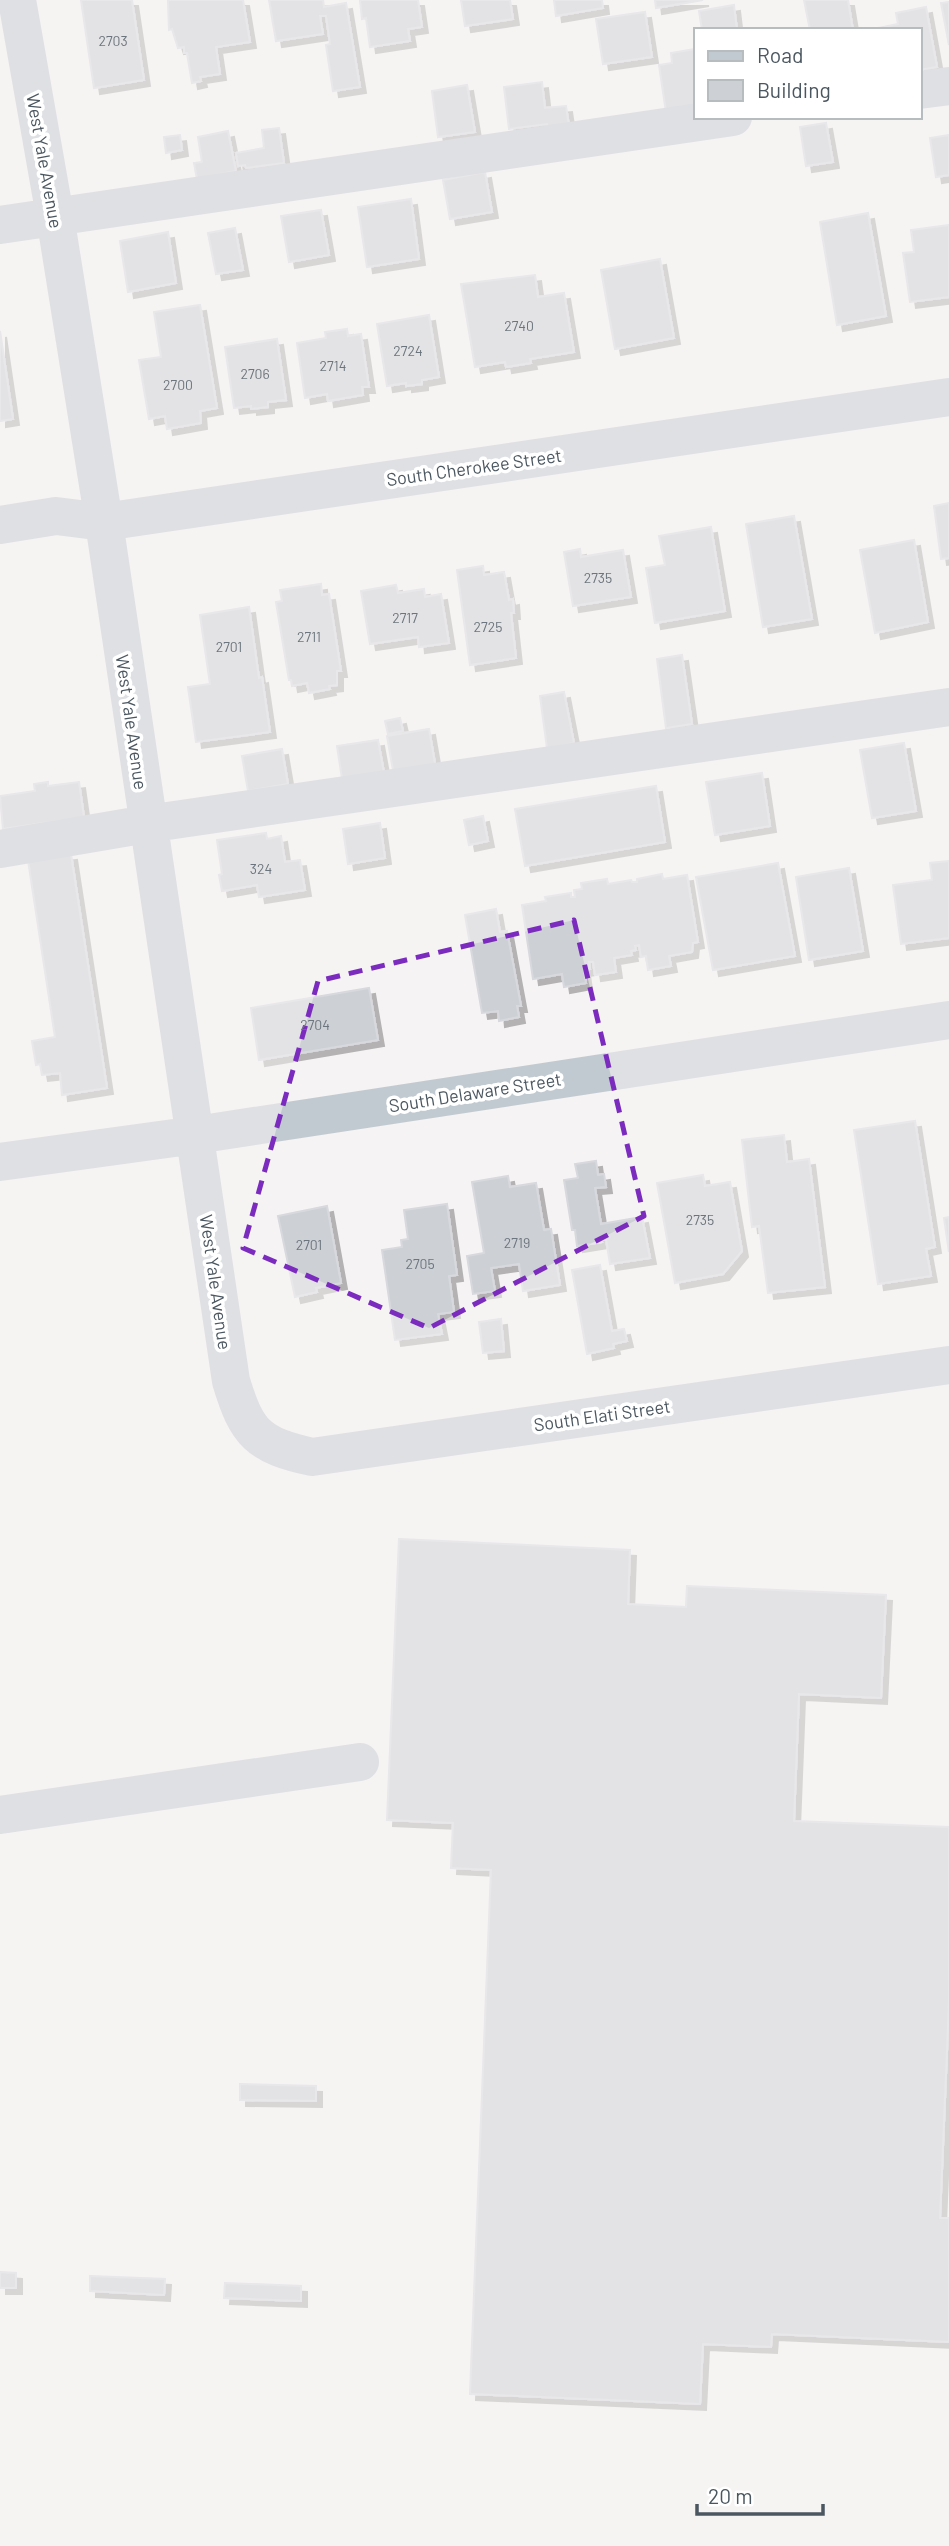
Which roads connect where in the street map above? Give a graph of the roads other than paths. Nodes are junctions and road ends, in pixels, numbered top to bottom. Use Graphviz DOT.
graph roads {
  1 [pos="18,0"];
  2 [pos="949,86"];
  3 [pos="921,90"];
  4 [pos="719,119"];
  5 [pos="55,216"];
  6 [pos="0,225"];
  7 [pos="949,397"];
  8 [pos="104,522"];
  9 [pos="0,525"];
  10 [pos="949,707"];
  11 [pos="146,824"];
  12 [pos="0,849"];
  13 [pos="949,1020"];
  14 [pos="196,1135"];
  15 [pos="0,1162"];
  16 [pos="949,1365"];
  17 [pos="258,1438"];
  18 [pos="360,1762"];
  19 [pos="0,1815"];
  1 -- 5 [label="street, West Yale Avenue"];
  2 -- 3 [label="street"];
  4 -- 5 [label="street"];
  5 -- 6 [label="street"];
  5 -- 8 [label="street, West Yale Avenue"];
  7 -- 8 [label="street, South Cherokee Street"];
  8 -- 9 [label="street, South Cherokee Street"];
  8 -- 11 [label="street, West Yale Avenue"];
  10 -- 11 [label="street"];
  11 -- 12 [label="street"];
  11 -- 14 [label="street, West Yale Avenue"];
  13 -- 14 [label="street, South Delaware Street"];
  14 -- 15 [label="street, South Delaware Street"];
  14 -- 17 [label="street, West Yale Avenue"];
  16 -- 17 [label="street, South Elati Street"];
  18 -- 19 [label="street"];
}
